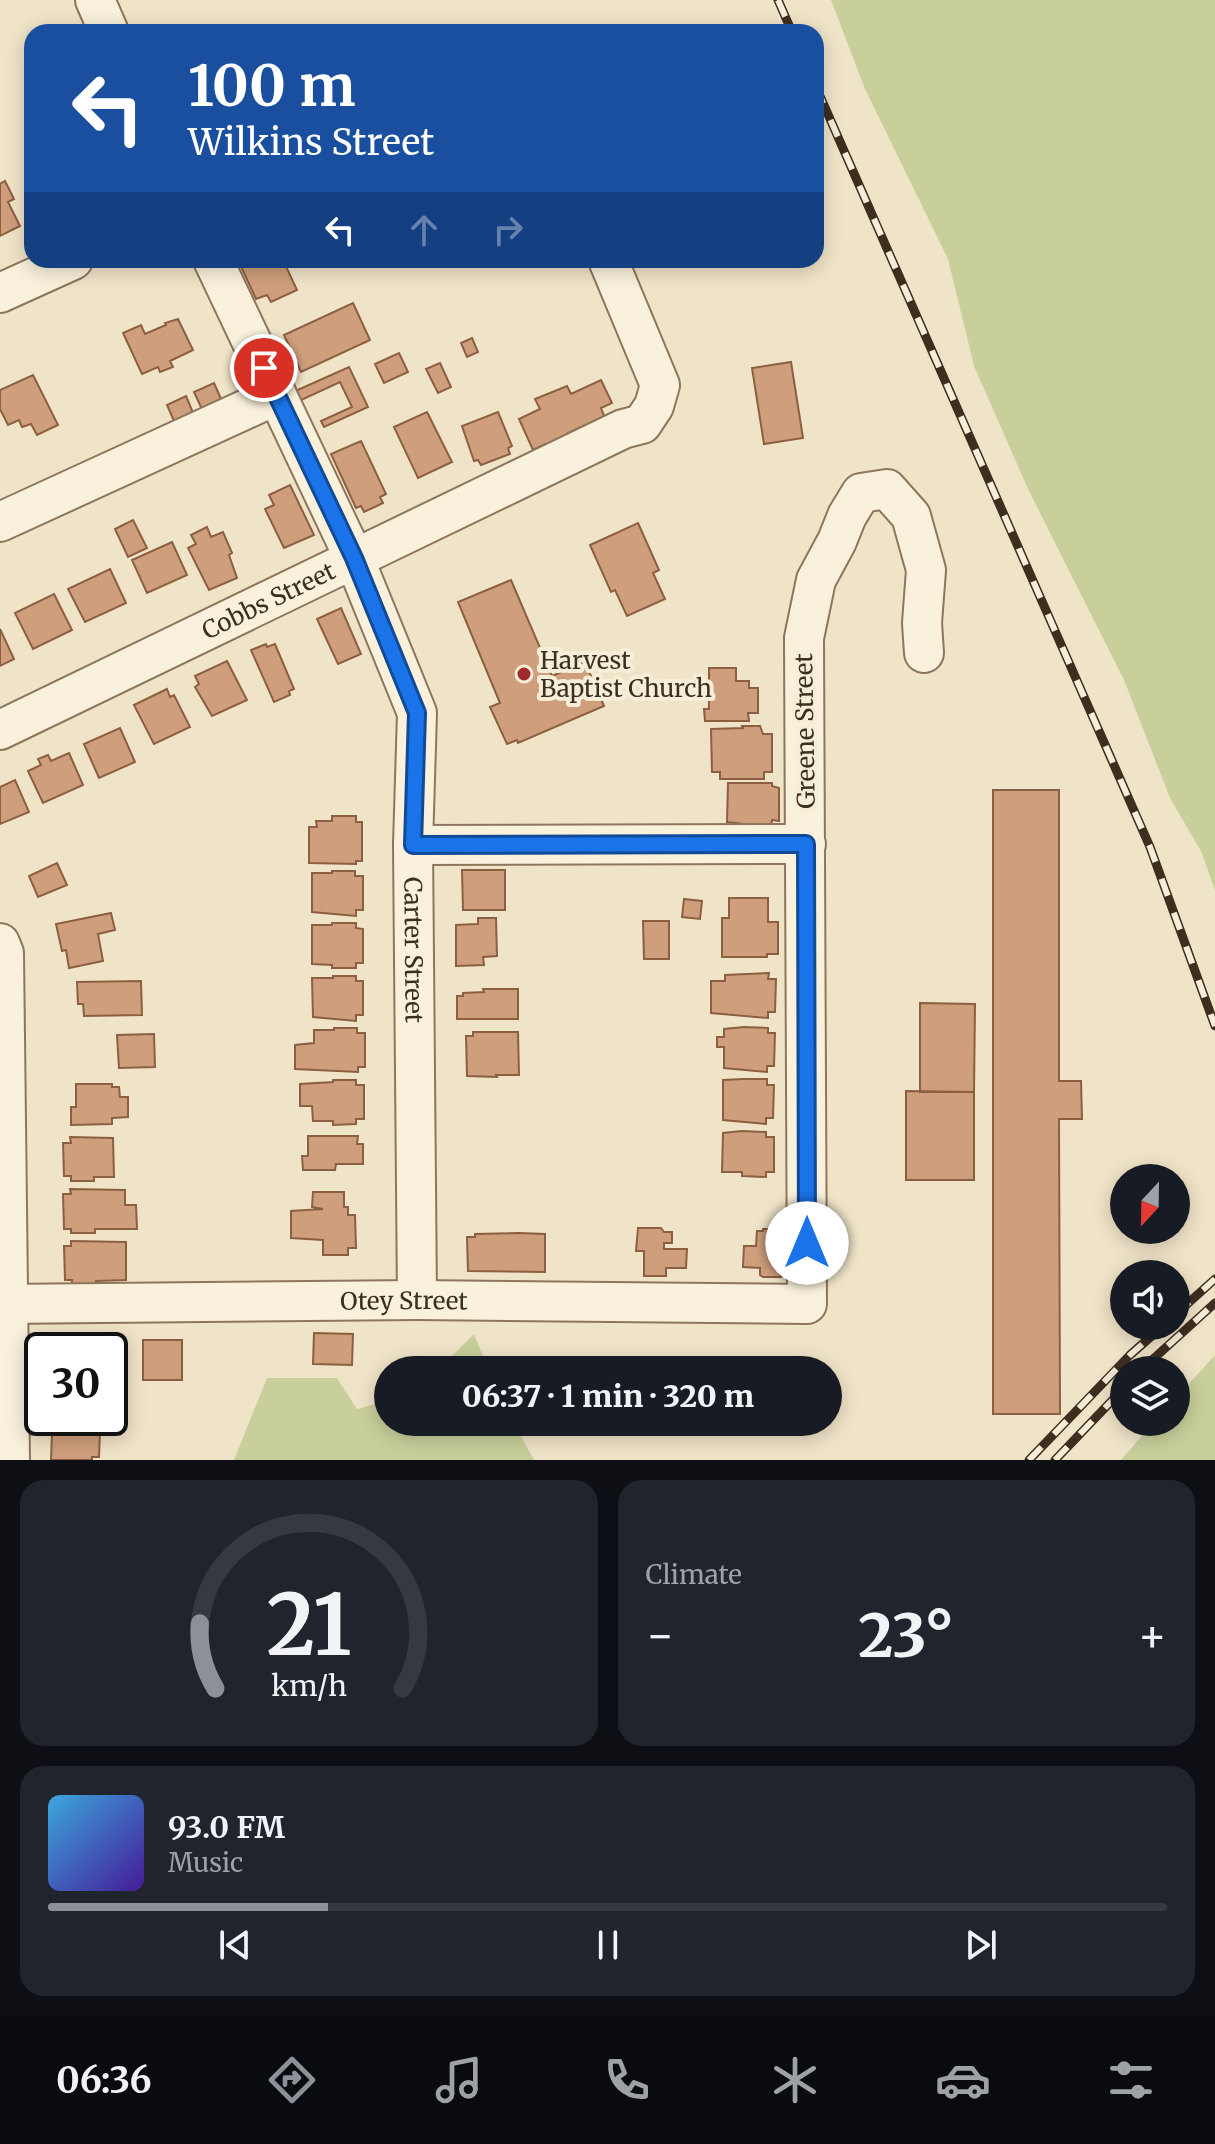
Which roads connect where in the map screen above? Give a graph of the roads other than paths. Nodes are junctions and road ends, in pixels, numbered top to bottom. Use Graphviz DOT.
graph roads {
  1 [pos="95,0"];
  2 [pos="106,24"];
  3 [pos="55,268"];
  4 [pos="217,268"];
  5 [pos="611,268"];
  6 [pos="0,293"];
  7 [pos="277,395"];
  8 [pos="0,522"];
  9 [pos="354,558"];
  10 [pos="924,653"];
  11 [pos="0,730"];
  12 [pos="806,844"];
  13 [pos="413,845"];
  14 [pos="0,943"];
  15 [pos="417,1300"];
  16 [pos="4,1304"];
  17 [pos="807,1304"];
  18 [pos="10,1460"];
  1 -- 2 [label="street"];
  3 -- 6 [label="street"];
  4 -- 7 [label="street, Carter Street"];
  5 -- 9 [label="street, Cobbs Street"];
  7 -- 8 [label="street"];
  7 -- 9 [label="street, Carter Street"];
  9 -- 11 [label="street, Cobbs Street"];
  9 -- 13 [label="street, Carter Street"];
  10 -- 12 [label="street, Greene Street"];
  12 -- 13 [label="street"];
  12 -- 17 [label="street, Greene Street"];
  13 -- 15 [label="street, Carter Street"];
  14 -- 16 [label="street"];
  15 -- 16 [label="street, Otey Street"];
  15 -- 17 [label="street, Otey Street"];
  16 -- 18 [label="street"];
}
